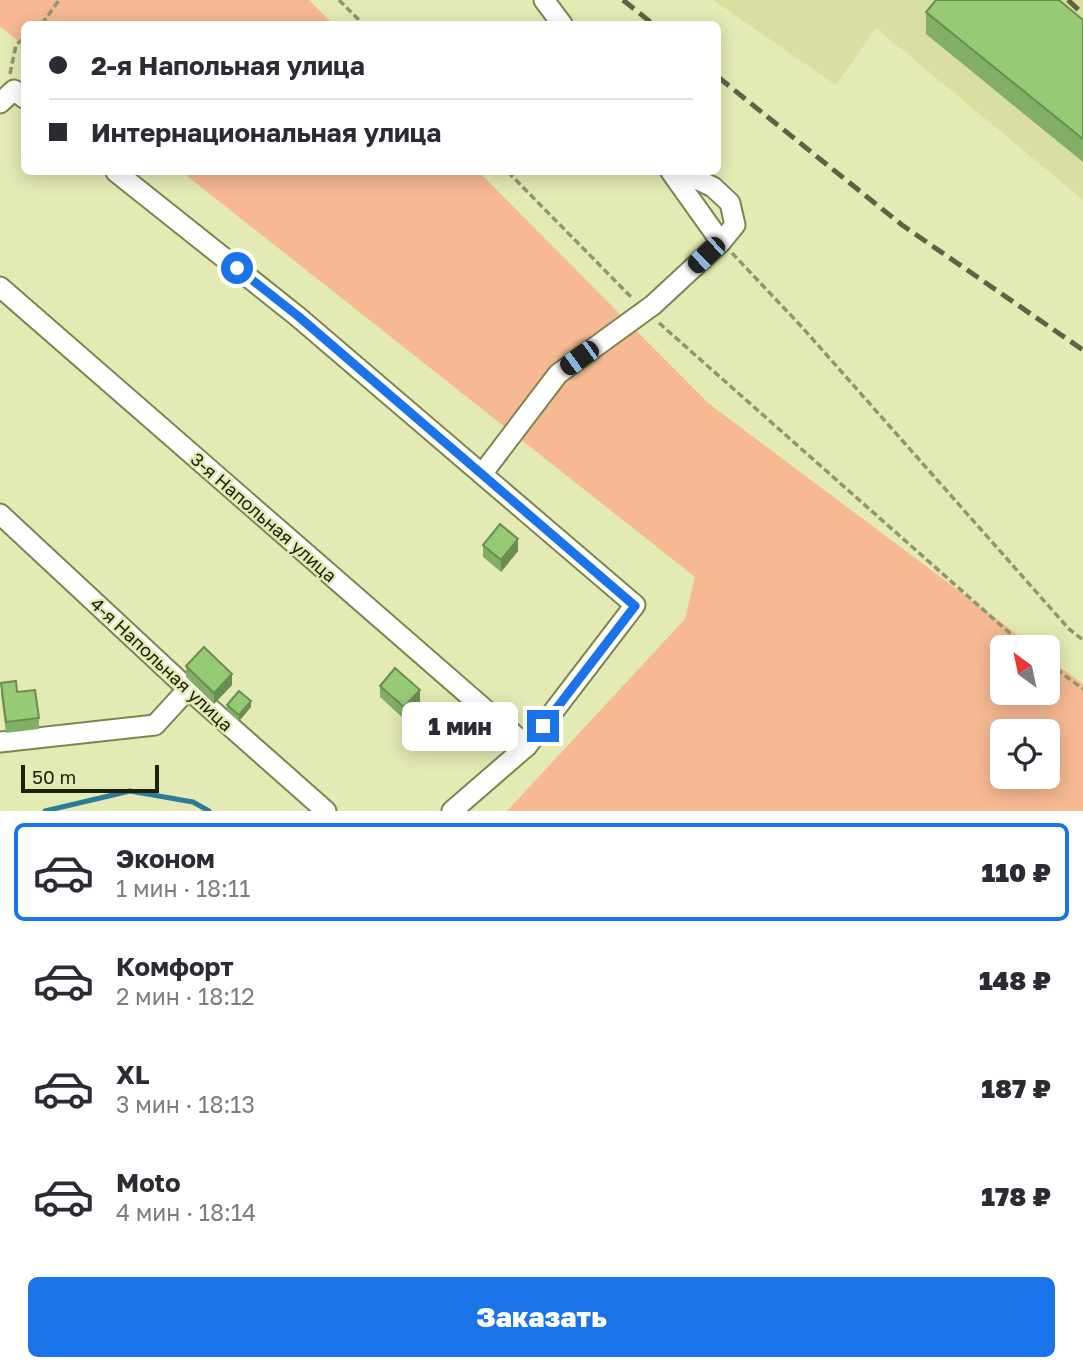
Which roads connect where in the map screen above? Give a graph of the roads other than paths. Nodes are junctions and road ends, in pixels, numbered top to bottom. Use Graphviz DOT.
graph roads {
  1 [pos="544,0"];
  2 [pos="560,21"];
  3 [pos="121,175"];
  4 [pos="673,175"];
  5 [pos="687,175"];
  6 [pos="721,242"];
  7 [pos="0,287"];
  8 [pos="482,474"];
  9 [pos="0,514"];
  10 [pos="188,689"];
  11 [pos="0,743"];
  12 [pos="527,746"];
  13 [pos="326,811"];
  14 [pos="452,811"];
  1 -- 2 [label="street"];
  3 -- 8 [label="street"];
  4 -- 6 [label="street"];
  5 -- 6 [label="street"];
  6 -- 8 [label="street"];
  7 -- 12 [label="street, 3-я Напольная улица"];
  8 -- 12 [label="street"];
  9 -- 10 [label="street, 4-я Напольная улица"];
  10 -- 11 [label="street"];
  10 -- 13 [label="street, 4-я Напольная улица"];
  12 -- 14 [label="street"];
}
